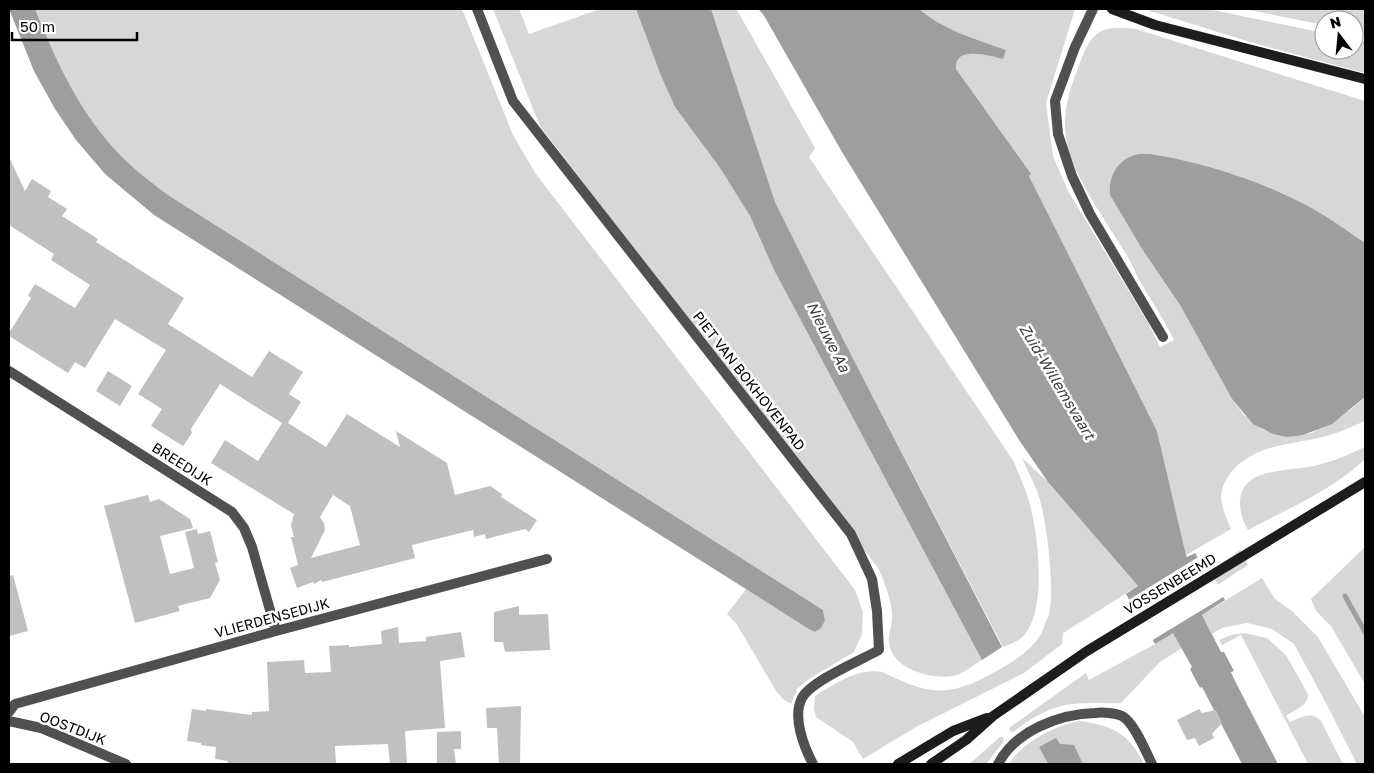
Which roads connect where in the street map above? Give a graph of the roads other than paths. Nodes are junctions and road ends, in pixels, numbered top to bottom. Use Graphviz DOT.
graph roads {
  1 [pos="477,9"];
  2 [pos="1093,9"];
  3 [pos="1112,9"];
  4 [pos="1365,80"];
  5 [pos="1163,337"];
  6 [pos="9,371"];
  7 [pos="1365,482"];
  8 [pos="547,559"];
  9 [pos="276,632"];
  10 [pos="9,712"];
  11 [pos="993,716"];
  12 [pos="9,721"];
  13 [pos="126,764"];
  14 [pos="813,764"];
  15 [pos="898,764"];
  16 [pos="931,764"];
  17 [pos="998,764"];
  18 [pos="1152,764"];
  1 -- 14 [label="street, PIET VAN BOKHOVENPAD"];
  2 -- 5 [label="street"];
  3 -- 4 [label="main road"];
  6 -- 9 [label="street, BREEDIJK"];
  7 -- 11 [label="main road, VOSSENBEEMD"];
  8 -- 9 [label="street, VLIERDENSEDIJK"];
  9 -- 10 [label="street, VLIERDENSEDIJK"];
  11 -- 15 [label="main road, VOSSENBEEMD"];
  11 -- 16 [label="main road, VOSSENBEEMD"];
  12 -- 13 [label="street, OOSTDIJK"];
  17 -- 18 [label="street"];
}
